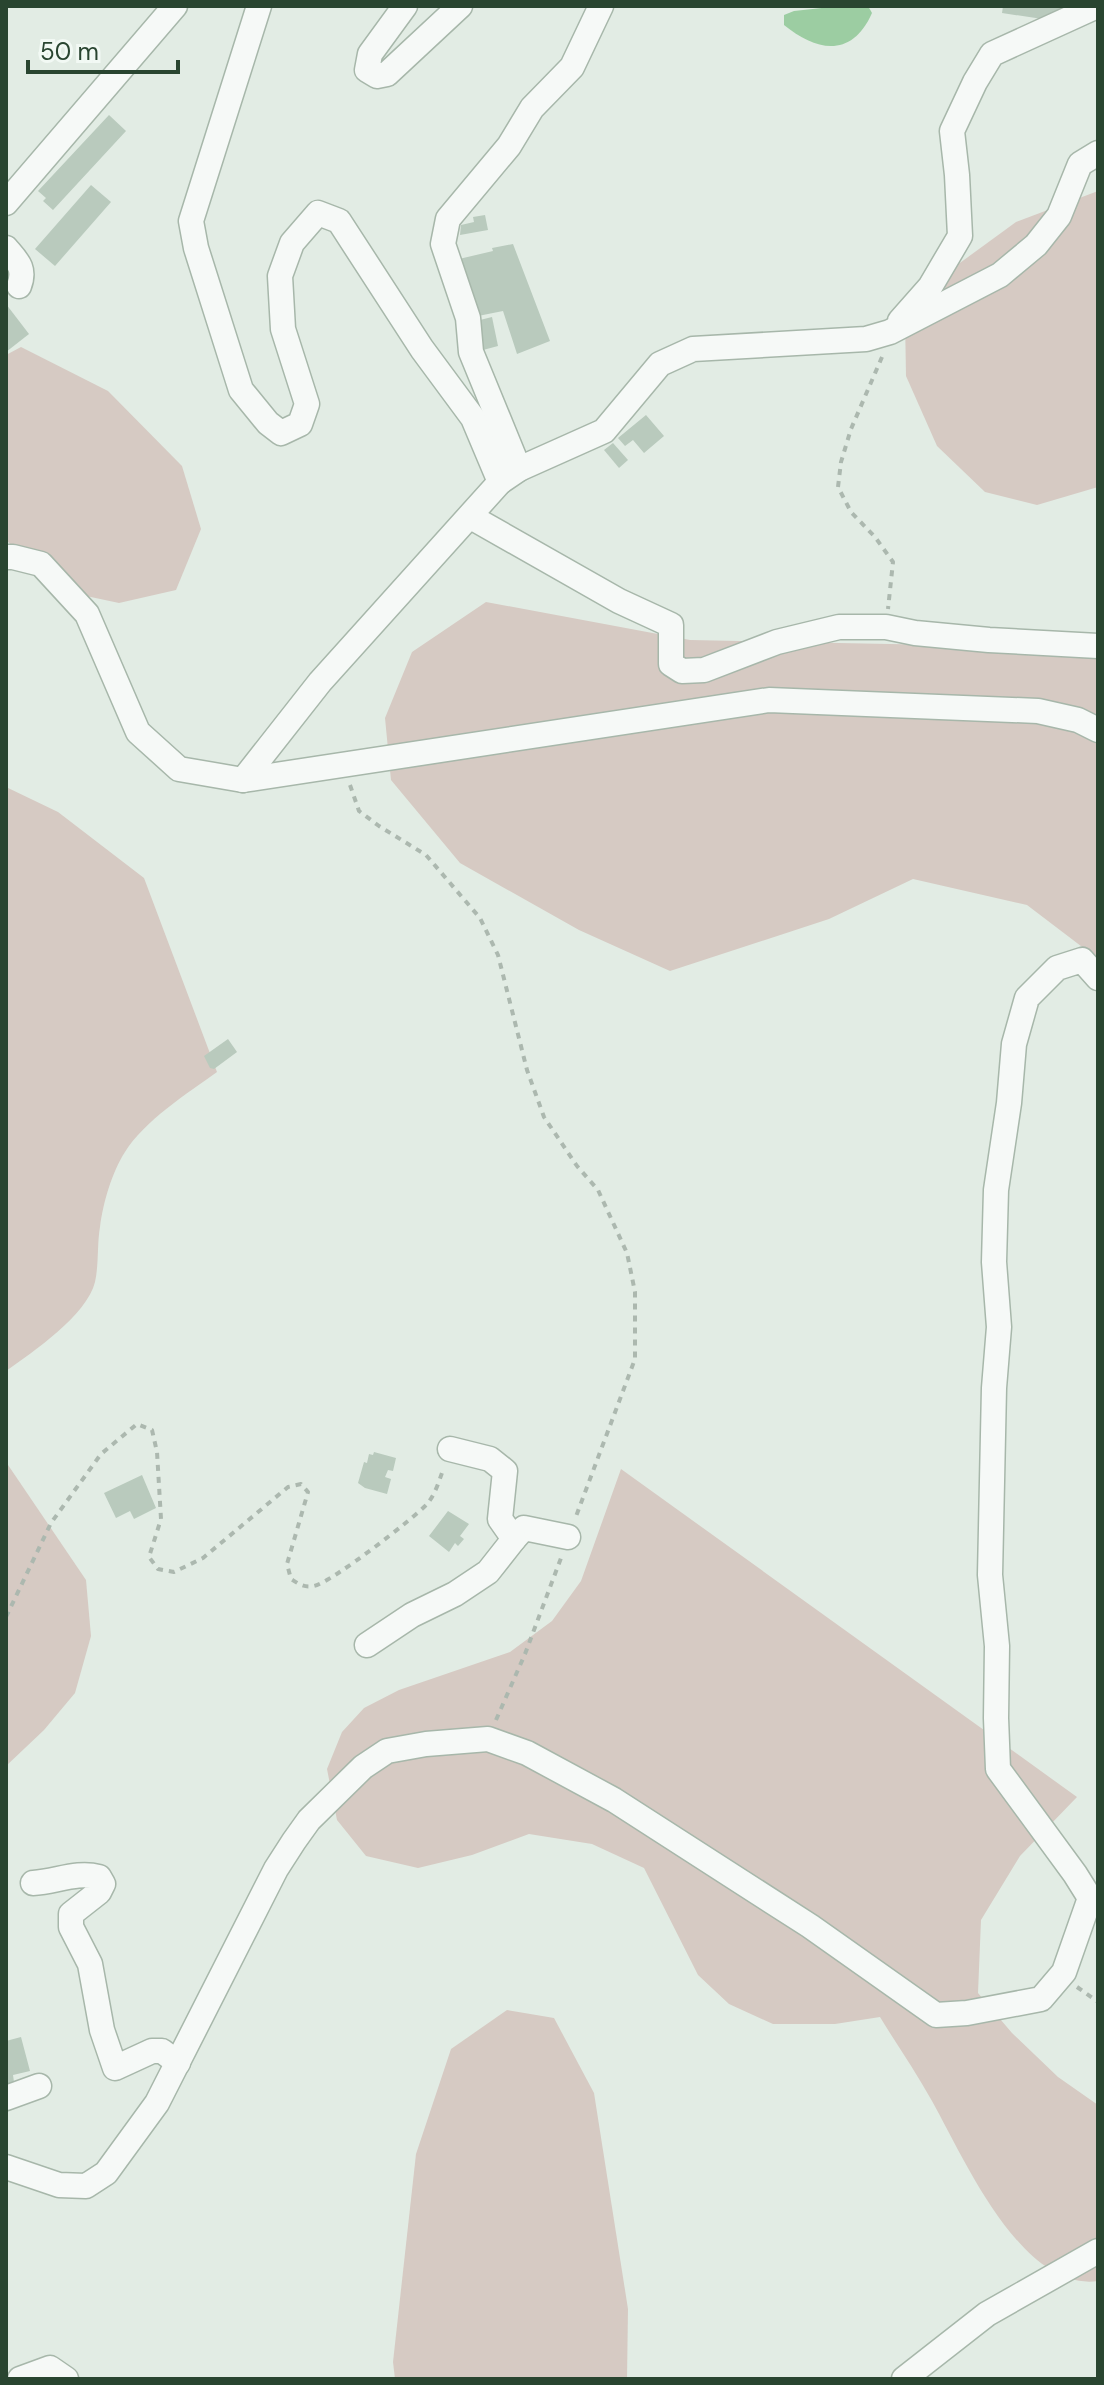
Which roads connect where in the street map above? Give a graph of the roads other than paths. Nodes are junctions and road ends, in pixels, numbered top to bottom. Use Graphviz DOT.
graph roads {
  1 [pos="175,6"];
  2 [pos="259,6"];
  3 [pos="405,6"];
  4 [pos="460,6"];
  5 [pos="601,6"];
  6 [pos="1097,6"];
  7 [pos="1098,153"];
  8 [pos="6,203"];
  9 [pos="6,248"];
  10 [pos="19,286"];
  11 [pos="890,332"];
  12 [pos="510,476"];
  13 [pos="471,517"];
  14 [pos="6,557"];
  15 [pos="1098,646"];
  16 [pos="1098,730"];
  17 [pos="243,780"];
  18 [pos="1098,978"];
  19 [pos="450,1449"];
  20 [pos="568,1537"];
  21 [pos="514,1539"];
  22 [pos="367,1645"];
  23 [pos="33,1883"];
  24 [pos="1094,1891"];
  25 [pos="178,2063"];
  26 [pos="39,2086"];
  27 [pos="6,2098"];
  28 [pos="6,2167"];
  29 [pos="1098,2251"];
  30 [pos="20,2379"];
  31 [pos="66,2379"];
  32 [pos="904,2379"];
  1 -- 8 [label="street"];
  2 -- 12 [label="street"];
  3 -- 4 [label="street"];
  5 -- 12 [label="street"];
  6 -- 11 [label="street"];
  7 -- 11 [label="street"];
  9 -- 10 [label="street"];
  11 -- 12 [label="street"];
  12 -- 13 [label="street"];
  13 -- 15 [label="street"];
  13 -- 17 [label="street"];
  14 -- 17 [label="street"];
  16 -- 17 [label="street"];
  18 -- 24 [label="street"];
  19 -- 21 [label="street"];
  20 -- 21 [label="street"];
  21 -- 22 [label="street"];
  23 -- 25 [label="street"];
  24 -- 25 [label="street"];
  25 -- 28 [label="street"];
  26 -- 27 [label="street"];
  29 -- 32 [label="street"];
  30 -- 31 [label="street"];
}
